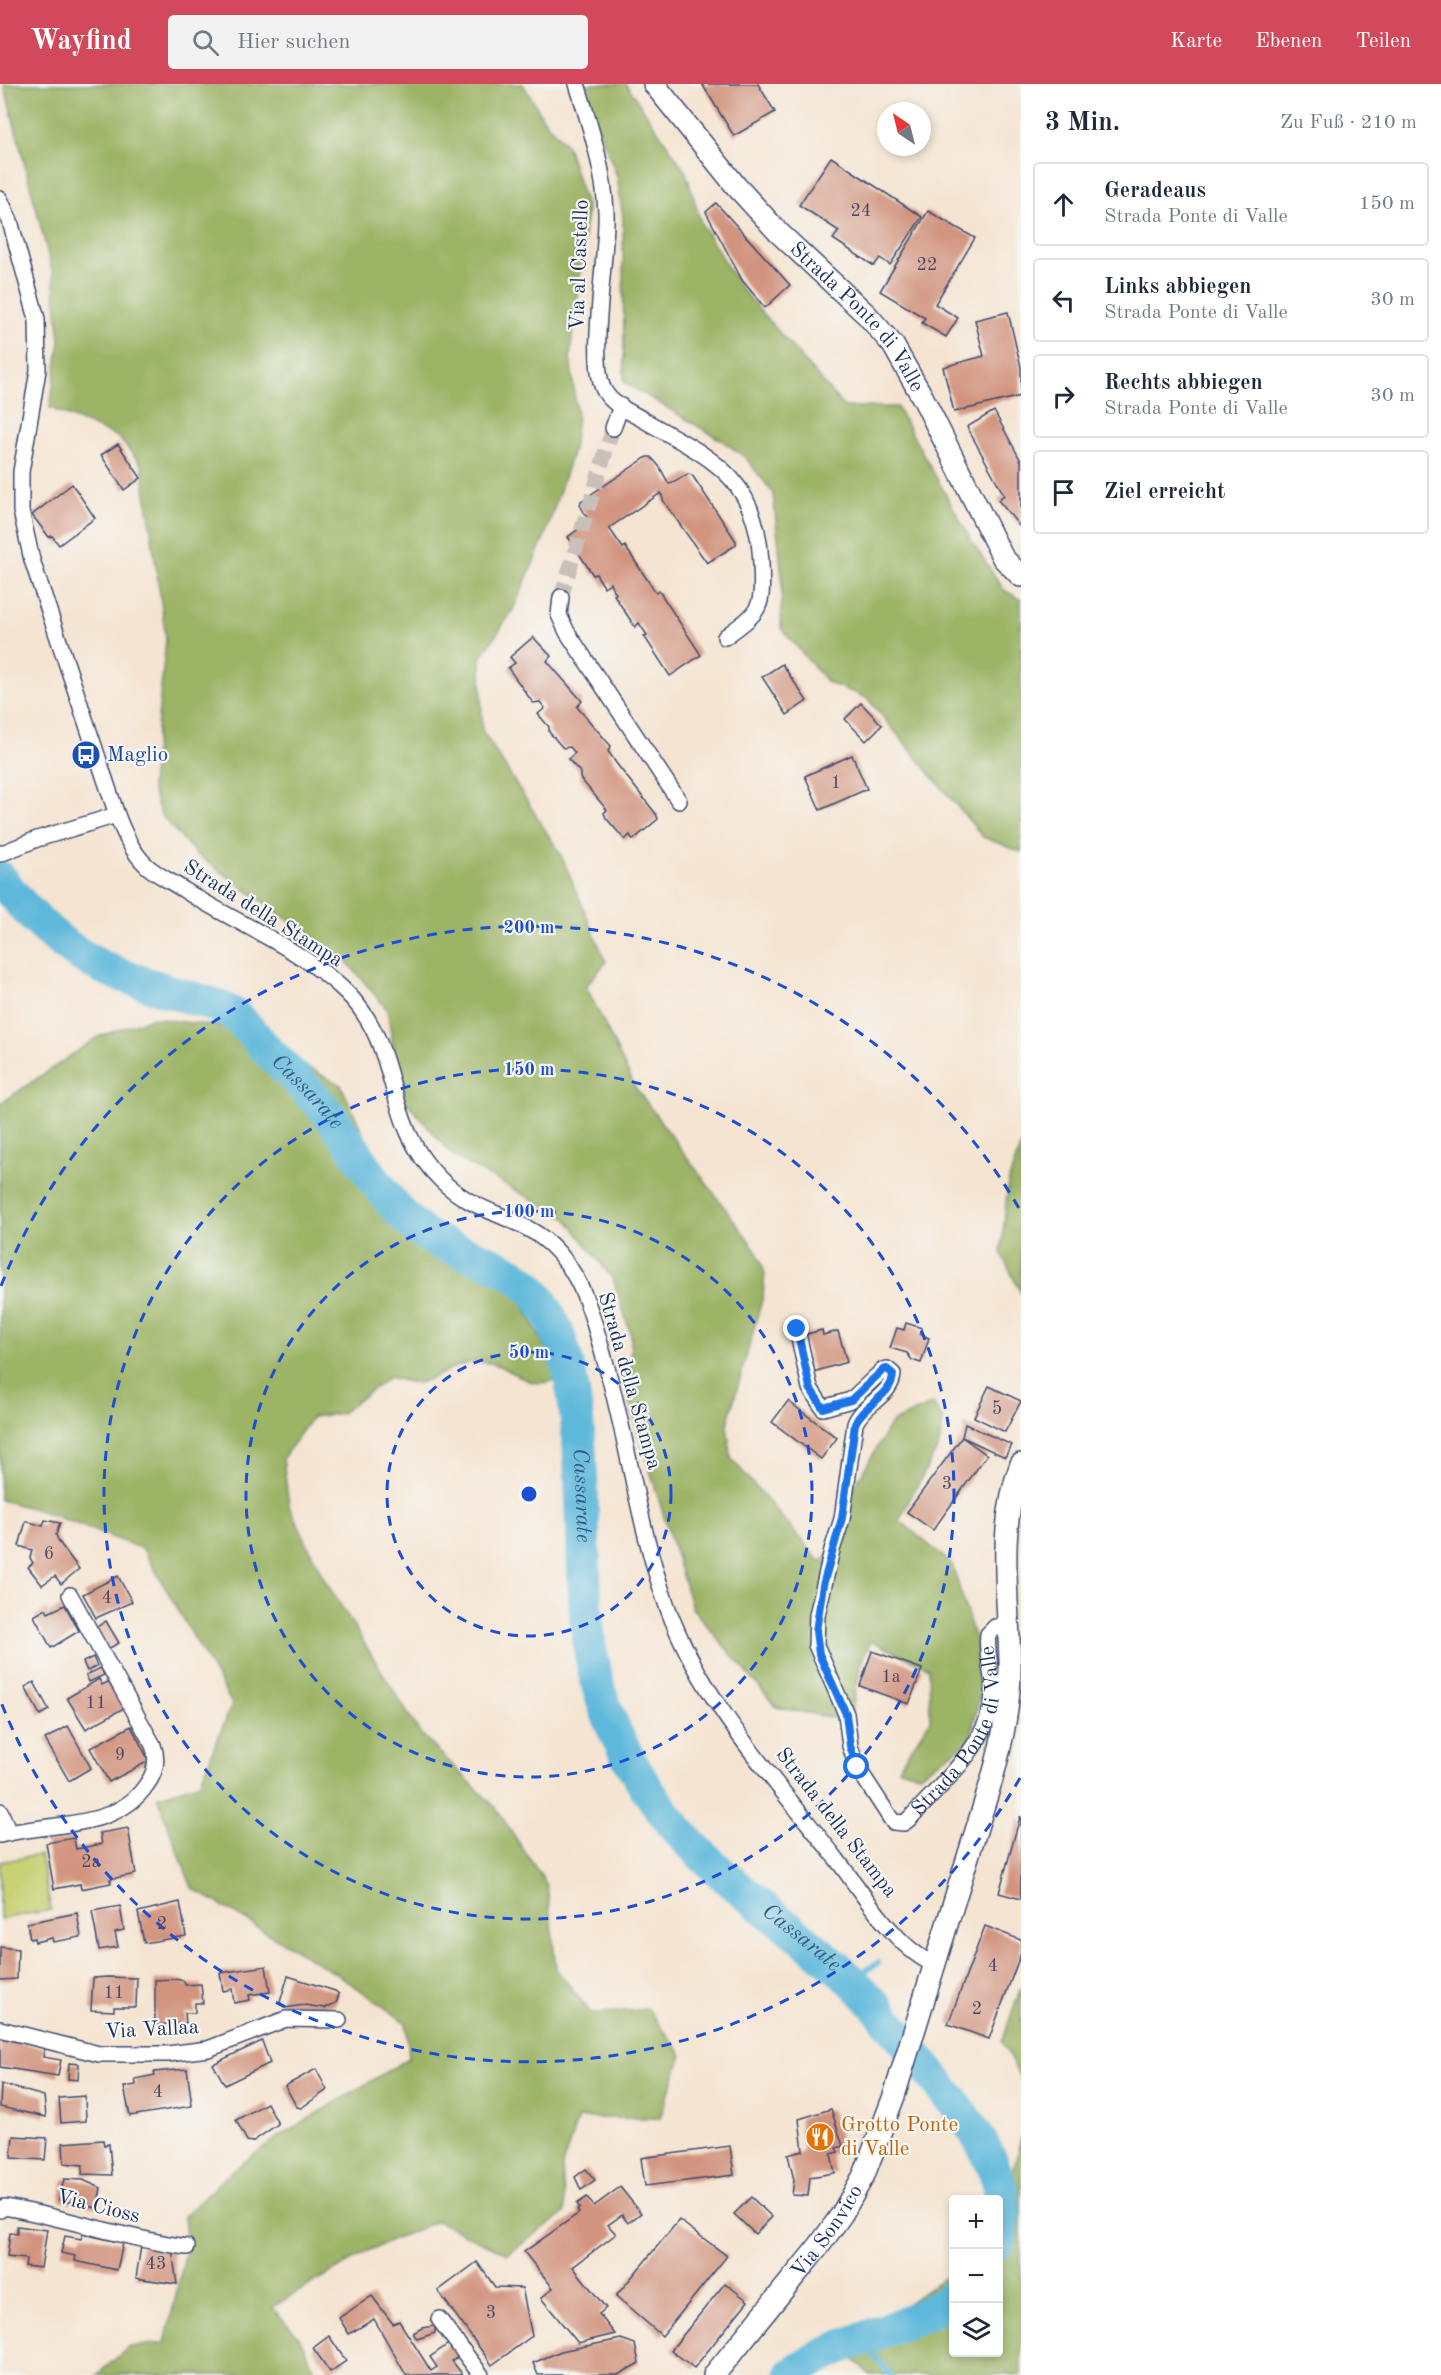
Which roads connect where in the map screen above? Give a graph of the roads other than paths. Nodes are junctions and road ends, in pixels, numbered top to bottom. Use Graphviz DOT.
graph roads {
  1 [pos="577,84"];
  2 [pos="654,84"];
  3 [pos="0,199"];
  4 [pos="621,406"];
  5 [pos="613,428"];
  6 [pos="1021,576"];
  7 [pos="561,597"];
  8 [pos="725,637"];
  9 [pos="679,801"];
  10 [pos="117,815"];
  11 [pos="4,851"];
  12 [pos="797,1329"];
  13 [pos="1021,1464"];
  14 [pos="70,1595"];
  15 [pos="1008,1626"];
  16 [pos="0,1811"];
  17 [pos="4,1834"];
  18 [pos="934,1964"];
  19 [pos="339,2020"];
  20 [pos="0,2029"];
  21 [pos="0,2210"];
  22 [pos="187,2247"];
  23 [pos="439,2319"];
  24 [pos="481,2375"];
  25 [pos="714,2375"];
  1 -- 4 [label="street, Via al Castello"];
  2 -- 6 [label="street, Strada Ponte di Valle"];
  3 -- 10 [label="street, Strada della Stampa"];
  4 -- 5 [label="street"];
  4 -- 8 [label="street, Via al Castello"];
  7 -- 9 [label="street"];
  10 -- 11 [label="street"];
  10 -- 18 [label="street, Strada della Stampa"];
  12 -- 15 [label="street, Strada Ponte di Valle"];
  13 -- 15 [label="street, Strada Ponte di Valle"];
  14 -- 17 [label="street"];
  15 -- 18 [label="street, Strada Ponte di Valle"];
  16 -- 17 [label="street"];
  18 -- 25 [label="street, Via Sonvico"];
  19 -- 20 [label="street, Via Vallaa"];
  21 -- 22 [label="street, Via Cioss"];
  23 -- 24 [label="street"];
}
